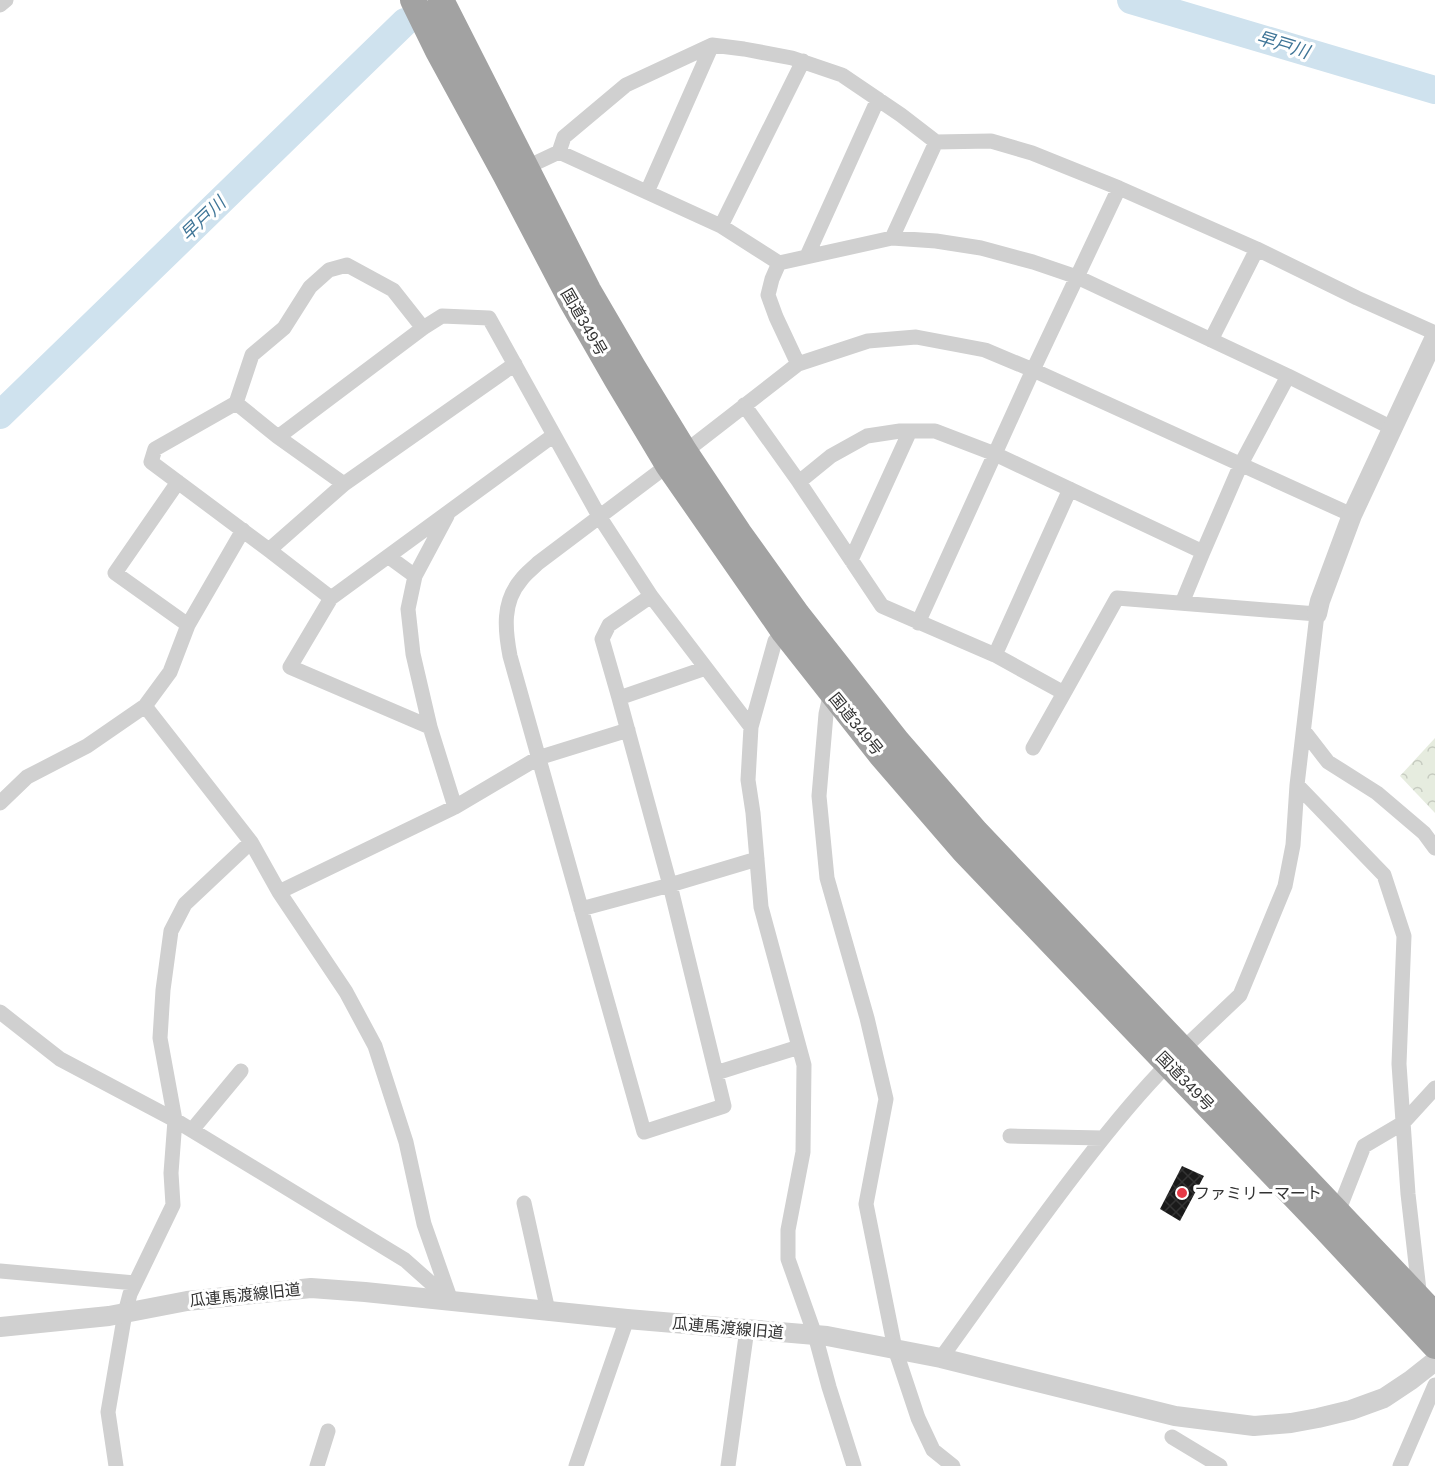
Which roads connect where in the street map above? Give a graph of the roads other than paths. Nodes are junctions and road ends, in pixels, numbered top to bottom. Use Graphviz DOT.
graph roads {
  1 [pos="6,0"];
  2 [pos="413,0"];
  3 [pos="441,0"];
  4 [pos="0,5"];
  5 [pos="712,45"];
  6 [pos="802,61"];
  7 [pos="878,99"];
  8 [pos="936,142"];
  9 [pos="559,152"];
  10 [pos="525,168"];
  11 [pos="1119,188"];
  12 [pos="647,192"];
  13 [pos="721,226"];
  14 [pos="892,238"];
  15 [pos="1257,249"];
  16 [pos="807,256"];
  17 [pos="779,263"];
  18 [pos="1077,277"];
  19 [pos="423,328"];
  20 [pos="1435,335"];
  21 [pos="1211,340"];
  22 [pos="515,364"];
  23 [pos="798,364"];
  24 [pos="1033,370"];
  25 [pos="1288,376"];
  26 [pos="236,403"];
  27 [pos="744,405"];
  28 [pos="1392,428"];
  29 [pos="910,431"];
  30 [pos="554,435"];
  31 [pos="278,437"];
  32 [pos="995,454"];
  33 [pos="677,458"];
  34 [pos="1241,464"];
  35 [pos="178,482"];
  36 [pos="799,482"];
  37 [pos="344,484"];
  38 [pos="1070,489"];
  39 [pos="448,513"];
  40 [pos="1352,515"];
  41 [pos="599,516"];
  42 [pos="243,530"];
  43 [pos="269,550"];
  44 [pos="1203,552"];
  45 [pos="388,557"];
  46 [pos="851,560"];
  47 [pos="416,576"];
  48 [pos="651,596"];
  49 [pos="331,598"];
  50 [pos="1182,603"];
  51 [pos="1317,614"];
  52 [pos="918,623"];
  53 [pos="188,625"];
  54 [pos="784,632"];
  55 [pos="995,655"];
  56 [pos="706,668"];
  57 [pos="831,692"];
  58 [pos="1064,693"];
  59 [pos="619,698"];
  60 [pos="145,706"];
  61 [pos="429,727"];
  62 [pos="751,727"];
  63 [pos="628,730"];
  64 [pos="1304,731"];
  65 [pos="1033,748"];
  66 [pos="538,758"];
  67 [pos="1297,785"];
  68 [pos="0,803"];
  69 [pos="455,807"];
  70 [pos="251,842"];
  71 [pos="1435,848"];
  72 [pos="757,859"];
  73 [pos="670,885"];
  74 [pos="279,891"];
  75 [pos="581,909"];
  76 [pos="0,1012"];
  77 [pos="799,1047"];
  78 [pos="1175,1057"];
  79 [pos="241,1071"];
  80 [pos="716,1073"];
  81 [pos="1435,1088"];
  82 [pos="175,1120"];
  83 [pos="1403,1123"];
  84 [pos="192,1130"];
  85 [pos="1010,1136"];
  86 [pos="1103,1138"];
  87 [pos="524,1203"];
  88 [pos="1338,1212"];
  89 [pos="0,1271"];
  90 [pos="135,1283"];
  91 [pos="451,1301"];
  92 [pos="1428,1307"];
  93 [pos="548,1311"];
  94 [pos="124,1313"];
  95 [pos="627,1319"];
  96 [pos="0,1327"];
  97 [pos="747,1329"];
  98 [pos="814,1335"];
  99 [pos="1435,1346"];
  100 [pos="895,1349"];
  101 [pos="941,1358"];
  102 [pos="1435,1360"];
  103 [pos="1435,1385"];
  104 [pos="328,1431"];
  105 [pos="1172,1437"];
  106 [pos="116,1466"];
  107 [pos="318,1466"];
  108 [pos="576,1466"];
  109 [pos="728,1466"];
  110 [pos="854,1466"];
  111 [pos="953,1466"];
  112 [pos="1220,1466"];
  113 [pos="1400,1466"];
  1 -- 4 [label="street"];
  2 -- 33 [label="highway, 国道349号"];
  3 -- 10 [label="highway, 国道349号"];
  5 -- 6 [label="street"];
  5 -- 9 [label="street"];
  5 -- 12 [label="street"];
  6 -- 7 [label="street"];
  6 -- 13 [label="street"];
  7 -- 8 [label="street"];
  7 -- 16 [label="street"];
  8 -- 11 [label="street"];
  8 -- 14 [label="street"];
  9 -- 10 [label="street"];
  9 -- 12 [label="street"];
  10 -- 33 [label="highway, 国道349号"];
  11 -- 15 [label="street"];
  11 -- 18 [label="street"];
  12 -- 13 [label="street"];
  13 -- 17 [label="street"];
  14 -- 16 [label="street"];
  14 -- 18 [label="street"];
  15 -- 20 [label="street"];
  15 -- 21 [label="street"];
  16 -- 17 [label="street"];
  17 -- 23 [label="street"];
  18 -- 21 [label="street"];
  18 -- 24 [label="street"];
  19 -- 22 [label="street"];
  19 -- 26 [label="street"];
  19 -- 31 [label="street"];
  20 -- 28 [label="street"];
  21 -- 25 [label="street"];
  22 -- 30 [label="street"];
  22 -- 37 [label="street"];
  23 -- 24 [label="street"];
  23 -- 27 [label="street"];
  24 -- 32 [label="street"];
  24 -- 34 [label="street"];
  25 -- 28 [label="street"];
  25 -- 34 [label="street"];
  26 -- 31 [label="street"];
  26 -- 35 [label="street"];
  27 -- 33 [label="street"];
  27 -- 36 [label="street"];
  28 -- 40 [label="street"];
  29 -- 32 [label="street"];
  29 -- 36 [label="street"];
  29 -- 46 [label="street"];
  30 -- 39 [label="street"];
  30 -- 41 [label="street"];
  31 -- 37 [label="street"];
  32 -- 38 [label="street"];
  32 -- 52 [label="street"];
  33 -- 41 [label="street"];
  33 -- 54 [label="highway, 国道349号"];
  33 -- 78 [label="highway, 国道349号"];
  34 -- 40 [label="street"];
  34 -- 44 [label="street"];
  35 -- 42 [label="street"];
  35 -- 53 [label="street"];
  36 -- 46 [label="street"];
  37 -- 43 [label="street"];
  38 -- 44 [label="street"];
  38 -- 55 [label="street"];
  39 -- 45 [label="street"];
  39 -- 47 [label="street"];
  40 -- 51 [label="street"];
  41 -- 48 [label="street"];
  41 -- 66 [label="street"];
  42 -- 43 [label="street"];
  42 -- 53 [label="street"];
  43 -- 49 [label="street"];
  44 -- 50 [label="street"];
  45 -- 47 [label="street"];
  45 -- 49 [label="street"];
  46 -- 52 [label="street"];
  47 -- 61 [label="street"];
  48 -- 56 [label="street"];
  48 -- 59 [label="street"];
  49 -- 61 [label="street"];
  50 -- 51 [label="street"];
  50 -- 58 [label="street"];
  51 -- 64 [label="street"];
  52 -- 55 [label="street"];
  53 -- 60 [label="street"];
  54 -- 57 [label="highway, 国道349号"];
  54 -- 62 [label="street"];
  55 -- 58 [label="street"];
  56 -- 59 [label="street"];
  56 -- 62 [label="street"];
  57 -- 78 [label="highway, 国道349号"];
  57 -- 100 [label="street"];
  58 -- 65 [label="street"];
  59 -- 63 [label="street"];
  60 -- 68 [label="street"];
  60 -- 70 [label="street"];
  61 -- 69 [label="street"];
  62 -- 72 [label="street"];
  63 -- 66 [label="street"];
  63 -- 73 [label="street"];
  64 -- 67 [label="street"];
  64 -- 71 [label="street"];
  66 -- 69 [label="street"];
  66 -- 75 [label="street"];
  67 -- 78 [label="street"];
  67 -- 83 [label="street"];
  69 -- 74 [label="street"];
  70 -- 74 [label="street"];
  70 -- 82 [label="street"];
  72 -- 73 [label="street"];
  72 -- 77 [label="street"];
  73 -- 75 [label="street"];
  73 -- 80 [label="street"];
  74 -- 91 [label="street"];
  75 -- 80 [label="street"];
  76 -- 82 [label="street"];
  77 -- 80 [label="street"];
  77 -- 98 [label="street"];
  78 -- 86 [label="street"];
  78 -- 88 [label="highway, 国道349号"];
  78 -- 99 [label="highway, 国道349号"];
  79 -- 84 [label="street"];
  81 -- 83 [label="street"];
  82 -- 84 [label="street"];
  82 -- 90 [label="street"];
  83 -- 88 [label="street"];
  83 -- 92 [label="street"];
  84 -- 91 [label="street"];
  85 -- 86 [label="street"];
  86 -- 101 [label="street"];
  87 -- 93 [label="street"];
  88 -- 92 [label="highway, 国道349号"];
  89 -- 90 [label="street"];
  90 -- 94 [label="street"];
  91 -- 93 [label="street, 瓜連馬渡線旧道"];
  91 -- 94 [label="street, 瓜連馬渡線旧道"];
  93 -- 95 [label="street, 瓜連馬渡線旧道"];
  94 -- 96 [label="street, 瓜連馬渡線旧道"];
  94 -- 106 [label="street"];
  95 -- 97 [label="street, 瓜連馬渡線旧道"];
  95 -- 108 [label="street"];
  97 -- 98 [label="street, 瓜連馬渡線旧道"];
  97 -- 109 [label="street"];
  98 -- 100 [label="street, 瓜連馬渡線旧道"];
  98 -- 110 [label="street"];
  100 -- 101 [label="street, 瓜連馬渡線旧道"];
  100 -- 111 [label="street"];
  101 -- 102 [label="street, 瓜連馬渡線旧道"];
  103 -- 113 [label="street"];
  104 -- 107 [label="street"];
  105 -- 112 [label="street"];
}
